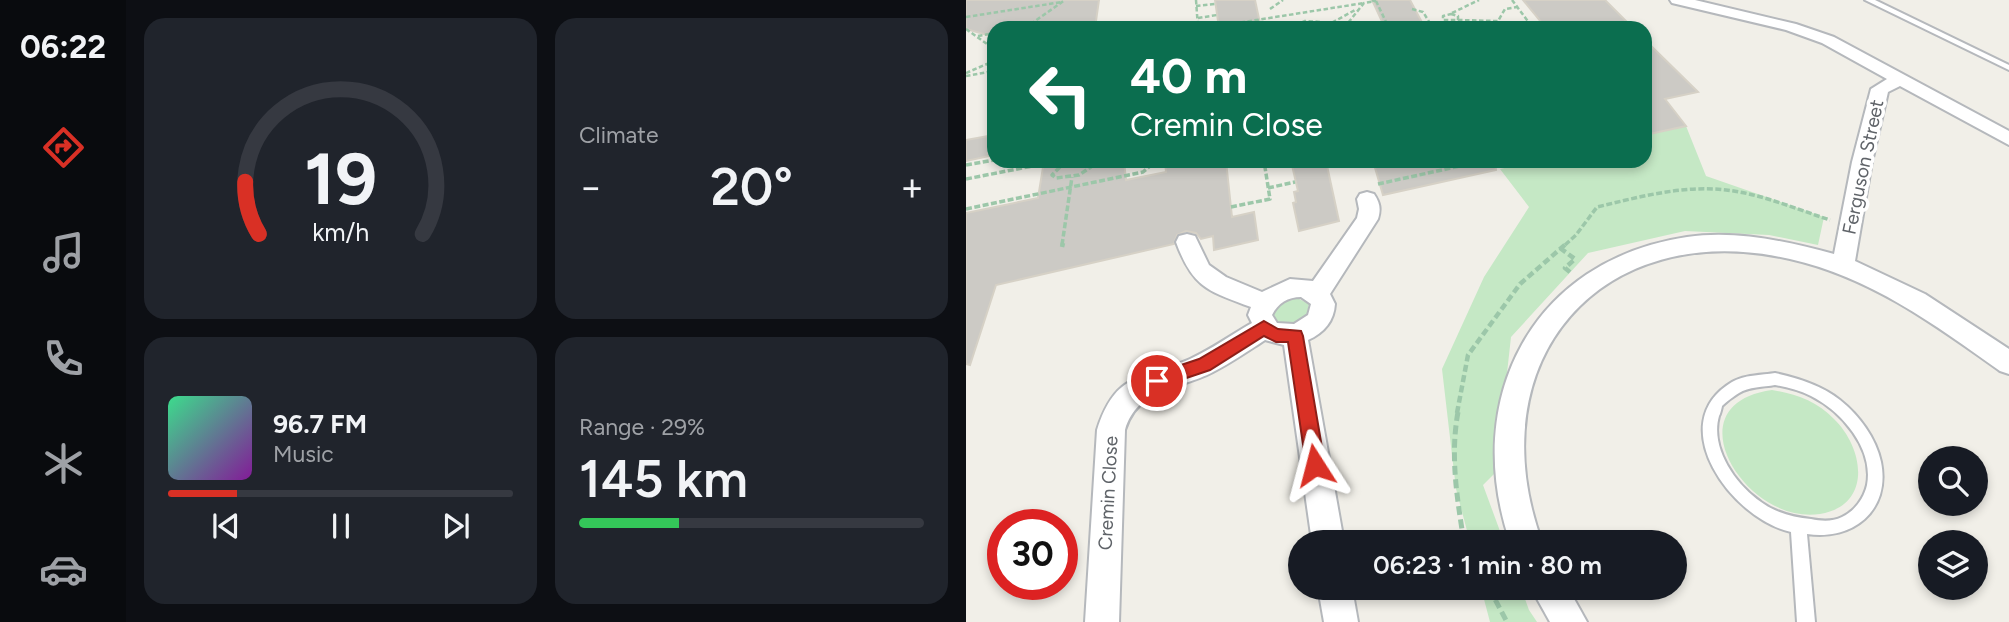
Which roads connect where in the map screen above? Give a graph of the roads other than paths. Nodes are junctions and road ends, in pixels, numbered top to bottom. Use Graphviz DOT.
graph roads {
  1 [pos="1677,0"];
  2 [pos="1869,0"];
  3 [pos="2009,68"];
  4 [pos="1899,80"];
  5 [pos="2009,139"];
  6 [pos="1373,196"];
  7 [pos="1187,242"];
  8 [pos="1843,266"];
  9 [pos="1317,294"];
  10 [pos="1265,315"];
  11 [pos="1295,336"];
  12 [pos="2009,363"];
  13 [pos="1798,527"];
  14 [pos="1326,530"];
  15 [pos="1523,530"];
  16 [pos="1337,600"];
  17 [pos="1556,600"];
  18 [pos="1102,622"];
  19 [pos="1341,622"];
  20 [pos="1570,622"];
  21 [pos="1806,622"];
  1 -- 4 [label="street"];
  2 -- 3 [label="lane"];
  4 -- 5 [label="street"];
  4 -- 8 [label="street, Ferguson Street"];
  6 -- 9 [label="street"];
  7 -- 10 [label="street"];
  8 -- 12 [label="street"];
  8 -- 15 [label="street"];
  9 -- 10 [label="street"];
  9 -- 11 [label="street"];
  10 -- 11 [label="street"];
  10 -- 18 [label="street, Cremin Close"];
  11 -- 14 [label="street"];
  13 -- 13 [label="lane"];
  13 -- 21 [label="lane"];
  16 -- 19 [label="street"];
  17 -- 20 [label="street"];
}
